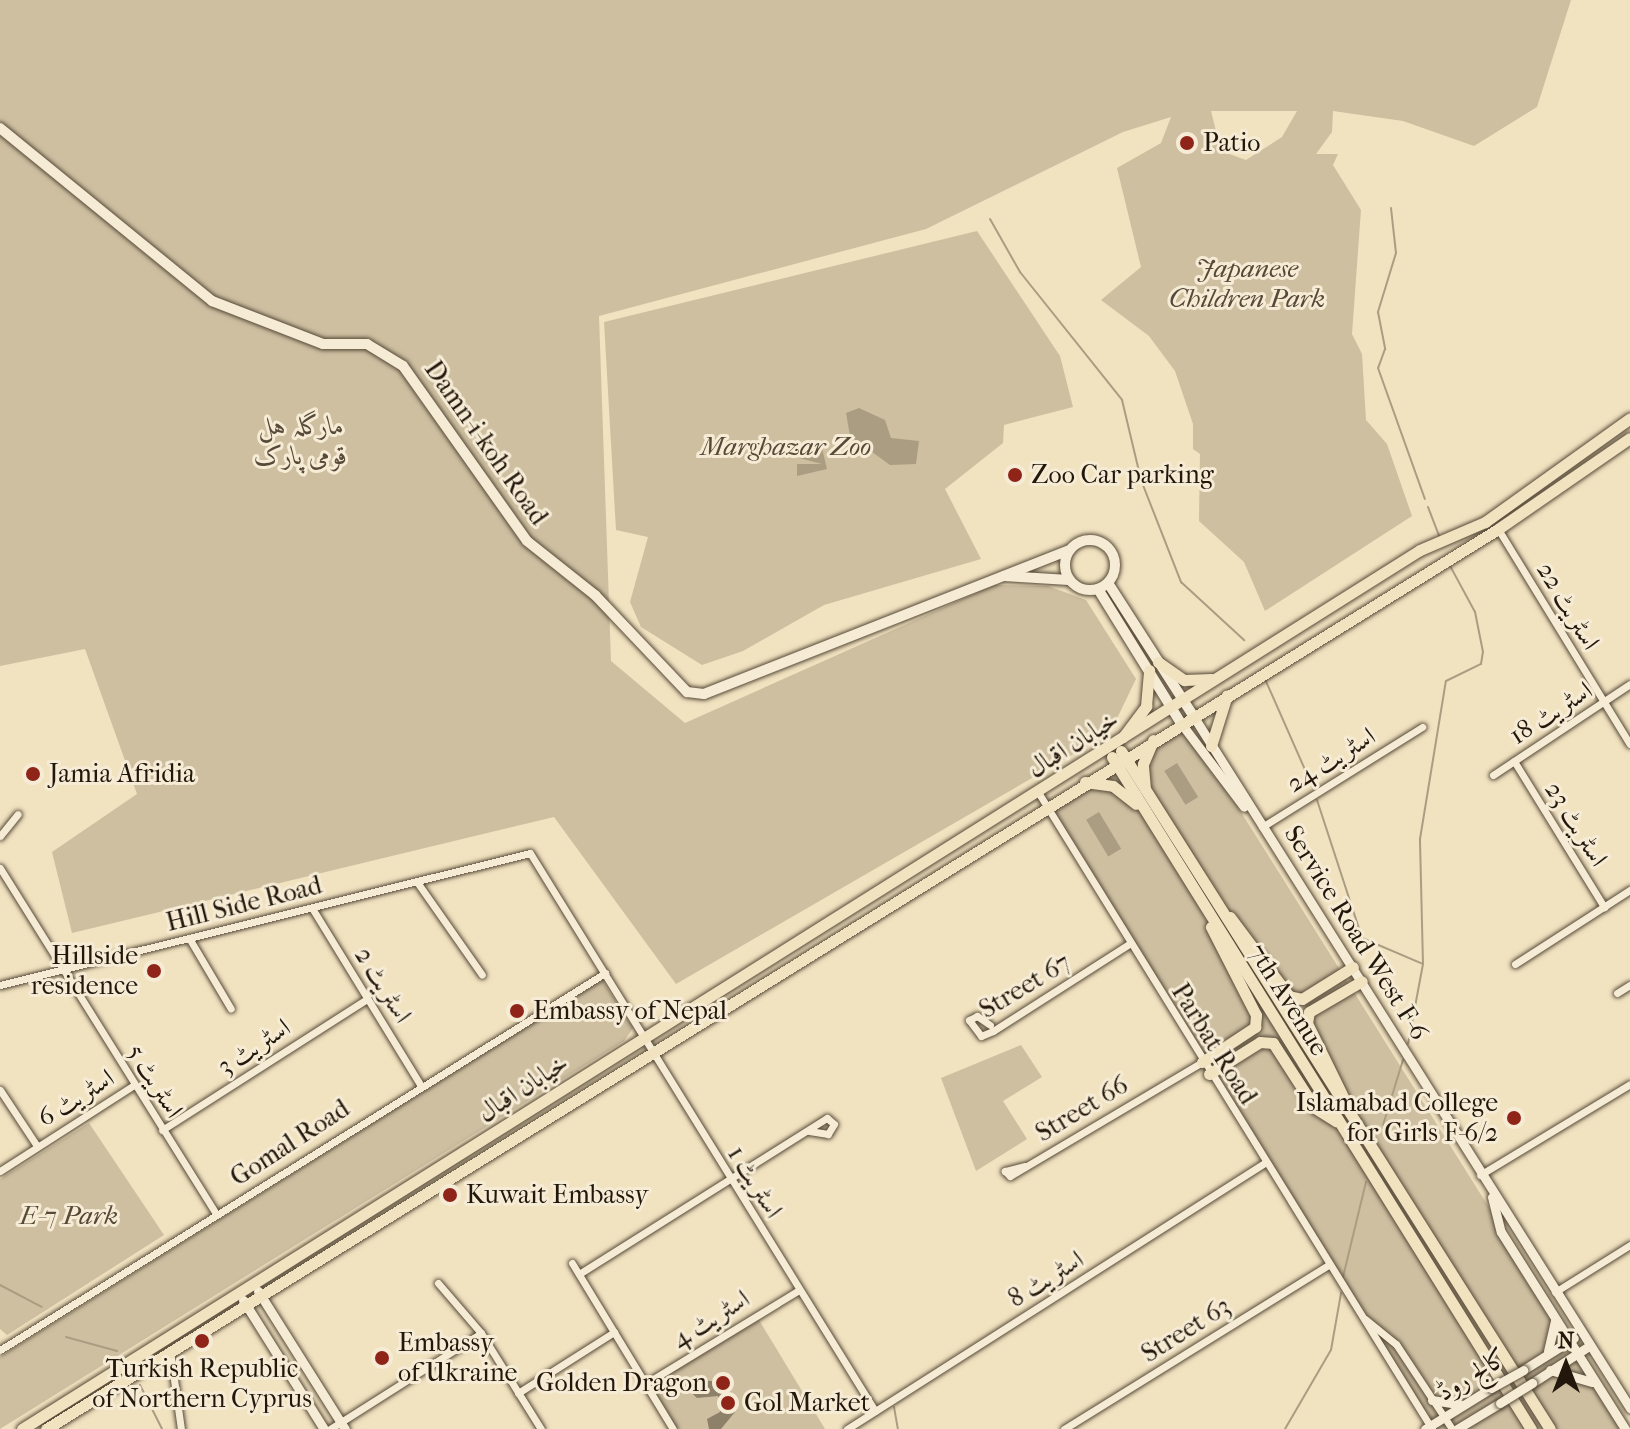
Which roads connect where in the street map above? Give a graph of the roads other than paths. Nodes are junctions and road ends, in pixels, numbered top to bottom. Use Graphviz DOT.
graph roads {
  1 [pos="0,128"];
  2 [pos="1630,418"];
  3 [pos="1630,438"];
  4 [pos="1498,529"];
  5 [pos="1070,550"];
  6 [pos="997,576"];
  7 [pos="1069,580"];
  8 [pos="1103,586"];
  9 [pos="1153,666"];
  10 [pos="1221,676"];
  11 [pos="1630,684"];
  12 [pos="1233,688"];
  13 [pos="1184,701"];
  14 [pos="1604,702"];
  15 [pos="1172,709"];
  16 [pos="1192,714"];
  17 [pos="1180,722"];
  18 [pos="1422,727"];
  19 [pos="1153,739"];
  20 [pos="1630,744"];
  21 [pos="1211,746"];
  22 [pos="1112,747"];
  23 [pos="1120,759"];
  24 [pos="1514,761"];
  25 [pos="1493,775"];
  26 [pos="1085,782"];
  27 [pos="1038,792"];
  28 [pos="1145,792"];
  29 [pos="1045,807"];
  30 [pos="1143,809"];
  31 [pos="18,814"];
  32 [pos="1262,827"];
  33 [pos="0,836"];
  34 [pos="0,868"];
  35 [pos="417,882"];
  36 [pos="1630,890"];
  37 [pos="1216,902"];
  38 [pos="1604,907"];
  39 [pos="312,908"];
  40 [pos="1205,911"];
  41 [pos="189,938"];
  42 [pos="1129,944"];
  43 [pos="1515,964"];
  44 [pos="1353,967"];
  45 [pos="61,970"];
  46 [pos="605,973"];
  47 [pos="482,975"];
  48 [pos="1362,981"];
  49 [pos="0,985"];
  50 [pos="1630,985"];
  51 [pos="1617,993"];
  52 [pos="367,999"];
  53 [pos="231,1009"];
  54 [pos="990,1025"];
  55 [pos="644,1037"];
  56 [pos="653,1052"];
  57 [pos="1202,1062"];
  58 [pos="1209,1074"];
  59 [pos="420,1084"];
  60 [pos="1630,1084"];
  61 [pos="134,1085"];
  62 [pos="0,1090"];
  63 [pos="1345,1120"];
  64 [pos="162,1130"];
  65 [pos="809,1131"];
  66 [pos="37,1146"];
  67 [pos="1265,1163"];
  68 [pos="1025,1166"];
  69 [pos="0,1171"];
  70 [pos="1480,1175"];
  71 [pos="731,1182"];
  72 [pos="1490,1189"];
  73 [pos="216,1214"];
  74 [pos="1630,1245"];
  75 [pos="572,1263"];
  76 [pos="1329,1265"];
  77 [pos="579,1274"];
  78 [pos="252,1281"];
  79 [pos="438,1283"];
  80 [pos="799,1290"];
  81 [pos="237,1291"];
  82 [pos="1555,1292"];
  83 [pos="261,1295"];
  84 [pos="246,1306"];
  85 [pos="1361,1315"];
  86 [pos="1554,1316"];
  87 [pos="614,1332"];
  88 [pos="481,1333"];
  89 [pos="1582,1334"];
  90 [pos="1569,1341"];
  91 [pos="1589,1346"];
  92 [pos="0,1350"];
  93 [pos="170,1351"];
  94 [pos="1576,1354"];
  95 [pos="1543,1357"];
  96 [pos="1550,1370"];
  97 [pos="645,1384"];
  98 [pos="1597,1387"];
  99 [pos="518,1393"];
  100 [pos="1432,1400"];
  101 [pos="1463,1405"];
  102 [pos="1630,1408"];
  103 [pos="875,1411"];
  104 [pos="1444,1417"];
  105 [pos="1472,1424"];
  106 [pos="343,1425"];
  107 [pos="1429,1428"];
  108 [pos="22,1429"];
  109 [pos="48,1429"];
  110 [pos="181,1429"];
  111 [pos="324,1429"];
  112 [pos="330,1429"];
  113 [pos="541,1429"];
  114 [pos="673,1429"];
  115 [pos="847,1429"];
  116 [pos="1064,1429"];
  117 [pos="1455,1429"];
  118 [pos="1531,1429"];
  119 [pos="1550,1429"];
  120 [pos="1625,1429"];
  1 -- 6 [label="main road, Damn-i-koh Road"];
  2 -- 10 [label="main road, خیابان اقبال"];
  3 -- 4 [label="main road, خیابان اقبال"];
  4 -- 12 [label="main road, خیابان اقبال"];
  4 -- 14 [label="street, اسٹریٹ 22"];
  5 -- 6 [label="main road, Damn-i-koh Road"];
  5 -- 7 [label="main road"];
  5 -- 8 [label="main road"];
  6 -- 7 [label="main road"];
  7 -- 8 [label="main road"];
  8 -- 9 [label="main road"];
  9 -- 10 [label="main road"];
  9 -- 13 [label="main road"];
  9 -- 15 [label="main road"];
  9 -- 22 [label="main road"];
  10 -- 13 [label="main road, خیابان اقبال"];
  11 -- 14 [label="street, اسٹریٹ 18"];
  12 -- 16 [label="main road, خیابان اقبال"];
  12 -- 21 [label="main road"];
  13 -- 15 [label="main road, خیابان اقبال"];
  13 -- 16 [label="main road, Service Road West F-6"];
  14 -- 20 [label="street, اسٹریٹ 22"];
  14 -- 24 [label="street, اسٹریٹ 18"];
  15 -- 17 [label="main road"];
  15 -- 22 [label="main road, خیابان اقبال"];
  16 -- 17 [label="main road, خیابان اقبال"];
  16 -- 21 [label="street, Service Road West F-6"];
  17 -- 19 [label="main road, خیابان اقبال"];
  17 -- 32 [label="street"];
  18 -- 32 [label="street, اسٹریٹ 24"];
  19 -- 23 [label="main road, خیابان اقبال"];
  19 -- 28 [label="main road"];
  21 -- 32 [label="street, Service Road West F-6"];
  22 -- 23 [label="main road, 7th Avenue"];
  22 -- 27 [label="main road, خیابان اقبال"];
  23 -- 26 [label="main road, خیابان اقبال"];
  23 -- 28 [label="main road, 7th Avenue"];
  23 -- 30 [label="main road, 7th Avenue"];
  24 -- 25 [label="street, اسٹریٹ 18"];
  24 -- 38 [label="street, اسٹریٹ 23"];
  26 -- 29 [label="main road, خیابان اقبال"];
  26 -- 30 [label="main road"];
  27 -- 29 [label="street, Parbat Road"];
  27 -- 55 [label="main road, خیابان اقبال"];
  28 -- 37 [label="main road, 7th Avenue"];
  29 -- 42 [label="street, Parbat Road"];
  29 -- 56 [label="main road, خیابان اقبال"];
  30 -- 40 [label="main road, 7th Avenue"];
  31 -- 33 [label="street"];
  32 -- 44 [label="street, Service Road West F-6"];
  34 -- 45 [label="street, اسٹریٹ 5"];
  35 -- 39 [label="street, Hill Side Road"];
  35 -- 46 [label="street, Hill Side Road"];
  35 -- 47 [label="street"];
  36 -- 38 [label="street"];
  37 -- 44 [label="main road"];
  37 -- 63 [label="main road, 7th Avenue"];
  38 -- 43 [label="street"];
  39 -- 41 [label="street, Hill Side Road"];
  39 -- 52 [label="street, اسٹریٹ 2"];
  40 -- 57 [label="main road"];
  40 -- 63 [label="main road, 7th Avenue"];
  41 -- 45 [label="street, Hill Side Road"];
  41 -- 53 [label="street"];
  42 -- 54 [label="street, Street 67"];
  42 -- 57 [label="street, Parbat Road"];
  44 -- 48 [label="street, Service Road West F-6"];
  45 -- 49 [label="street, Hill Side Road"];
  45 -- 61 [label="street, اسٹریٹ 5"];
  46 -- 55 [label="street, اسٹریٹ 1"];
  46 -- 59 [label="street, Gomal Road"];
  48 -- 63 [label="main road"];
  48 -- 70 [label="street, Service Road West F-6"];
  50 -- 51 [label="street"];
  52 -- 59 [label="street, اسٹریٹ 2"];
  52 -- 64 [label="street, اسٹریٹ 3"];
  55 -- 56 [label="street, اسٹریٹ 1"];
  55 -- 78 [label="main road, خیابان اقبال"];
  56 -- 71 [label="street, اسٹریٹ 1"];
  56 -- 83 [label="main road, خیابان اقبال"];
  57 -- 58 [label="street, Parbat Road"];
  57 -- 68 [label="street, Street 66"];
  58 -- 63 [label="main road"];
  58 -- 67 [label="street, Parbat Road"];
  59 -- 73 [label="street, Gomal Road"];
  60 -- 70 [label="street"];
  61 -- 64 [label="street, اسٹریٹ 5"];
  61 -- 66 [label="street, اسٹریٹ 6"];
  62 -- 66 [label="street"];
  63 -- 118 [label="main road, 7th Avenue"];
  63 -- 119 [label="main road, 7th Avenue"];
  64 -- 73 [label="street, اسٹریٹ 5"];
  65 -- 71 [label="street"];
  66 -- 69 [label="street, اسٹریٹ 6"];
  67 -- 76 [label="street, Parbat Road"];
  67 -- 103 [label="street, اسٹریٹ 8"];
  70 -- 72 [label="street, Service Road West F-6"];
  71 -- 77 [label="street"];
  71 -- 80 [label="street, اسٹریٹ 1"];
  72 -- 82 [label="street, Service Road West F-6"];
  72 -- 86 [label="street, Service Road West F-6"];
  73 -- 92 [label="street, Gomal Road"];
  74 -- 82 [label="street"];
  75 -- 77 [label="street"];
  76 -- 85 [label="street, Parbat Road"];
  76 -- 116 [label="street, Street 63"];
  77 -- 87 [label="street"];
  78 -- 81 [label="main road, خیابان اقبال"];
  78 -- 83 [label="street"];
  79 -- 88 [label="street"];
  80 -- 97 [label="street, اسٹریٹ 4"];
  80 -- 103 [label="street, اسٹریٹ 1"];
  81 -- 84 [label="street"];
  81 -- 108 [label="main road, خیابان اقبال"];
  82 -- 89 [label="street, Service Road West F-6"];
  83 -- 84 [label="main road, خیابان اقبال"];
  83 -- 106 [label="street"];
  84 -- 93 [label="main road, خیابان اقبال"];
  84 -- 111 [label="street"];
  85 -- 100 [label="street, Parbat Road"];
  85 -- 107 [label="street, Parbat Road"];
  86 -- 90 [label="street, Service Road West F-6"];
  86 -- 95 [label="street"];
  87 -- 97 [label="street"];
  87 -- 99 [label="street"];
  88 -- 99 [label="street"];
  88 -- 106 [label="street"];
  89 -- 90 [label="street, کالج روڈ"];
  89 -- 91 [label="street, Service Road West F-6"];
  90 -- 94 [label="street, Service Road West F-6"];
  90 -- 95 [label="street, کالج روڈ"];
  91 -- 94 [label="street, کالج روڈ"];
  91 -- 102 [label="street, Service Road West F-6"];
  93 -- 109 [label="main road, خیابان اقبال"];
  93 -- 110 [label="street"];
  94 -- 96 [label="street, کالج روڈ"];
  94 -- 98 [label="street, Service Road West F-6"];
  95 -- 101 [label="street, کالج روڈ, bridge"];
  96 -- 98 [label="street"];
  96 -- 105 [label="street, کالج روڈ, bridge"];
  97 -- 114 [label="street"];
  98 -- 120 [label="street, Service Road West F-6"];
  99 -- 113 [label="street"];
  100 -- 101 [label="street"];
  100 -- 104 [label="street, Parbat Road"];
  101 -- 104 [label="street, کالج روڈ"];
  103 -- 115 [label="street, اسٹریٹ 8"];
  104 -- 107 [label="street, کالج روڈ"];
  104 -- 117 [label="street, Parbat Road"];
  105 -- 117 [label="street, کالج روڈ"];
  106 -- 112 [label="street"];
}
